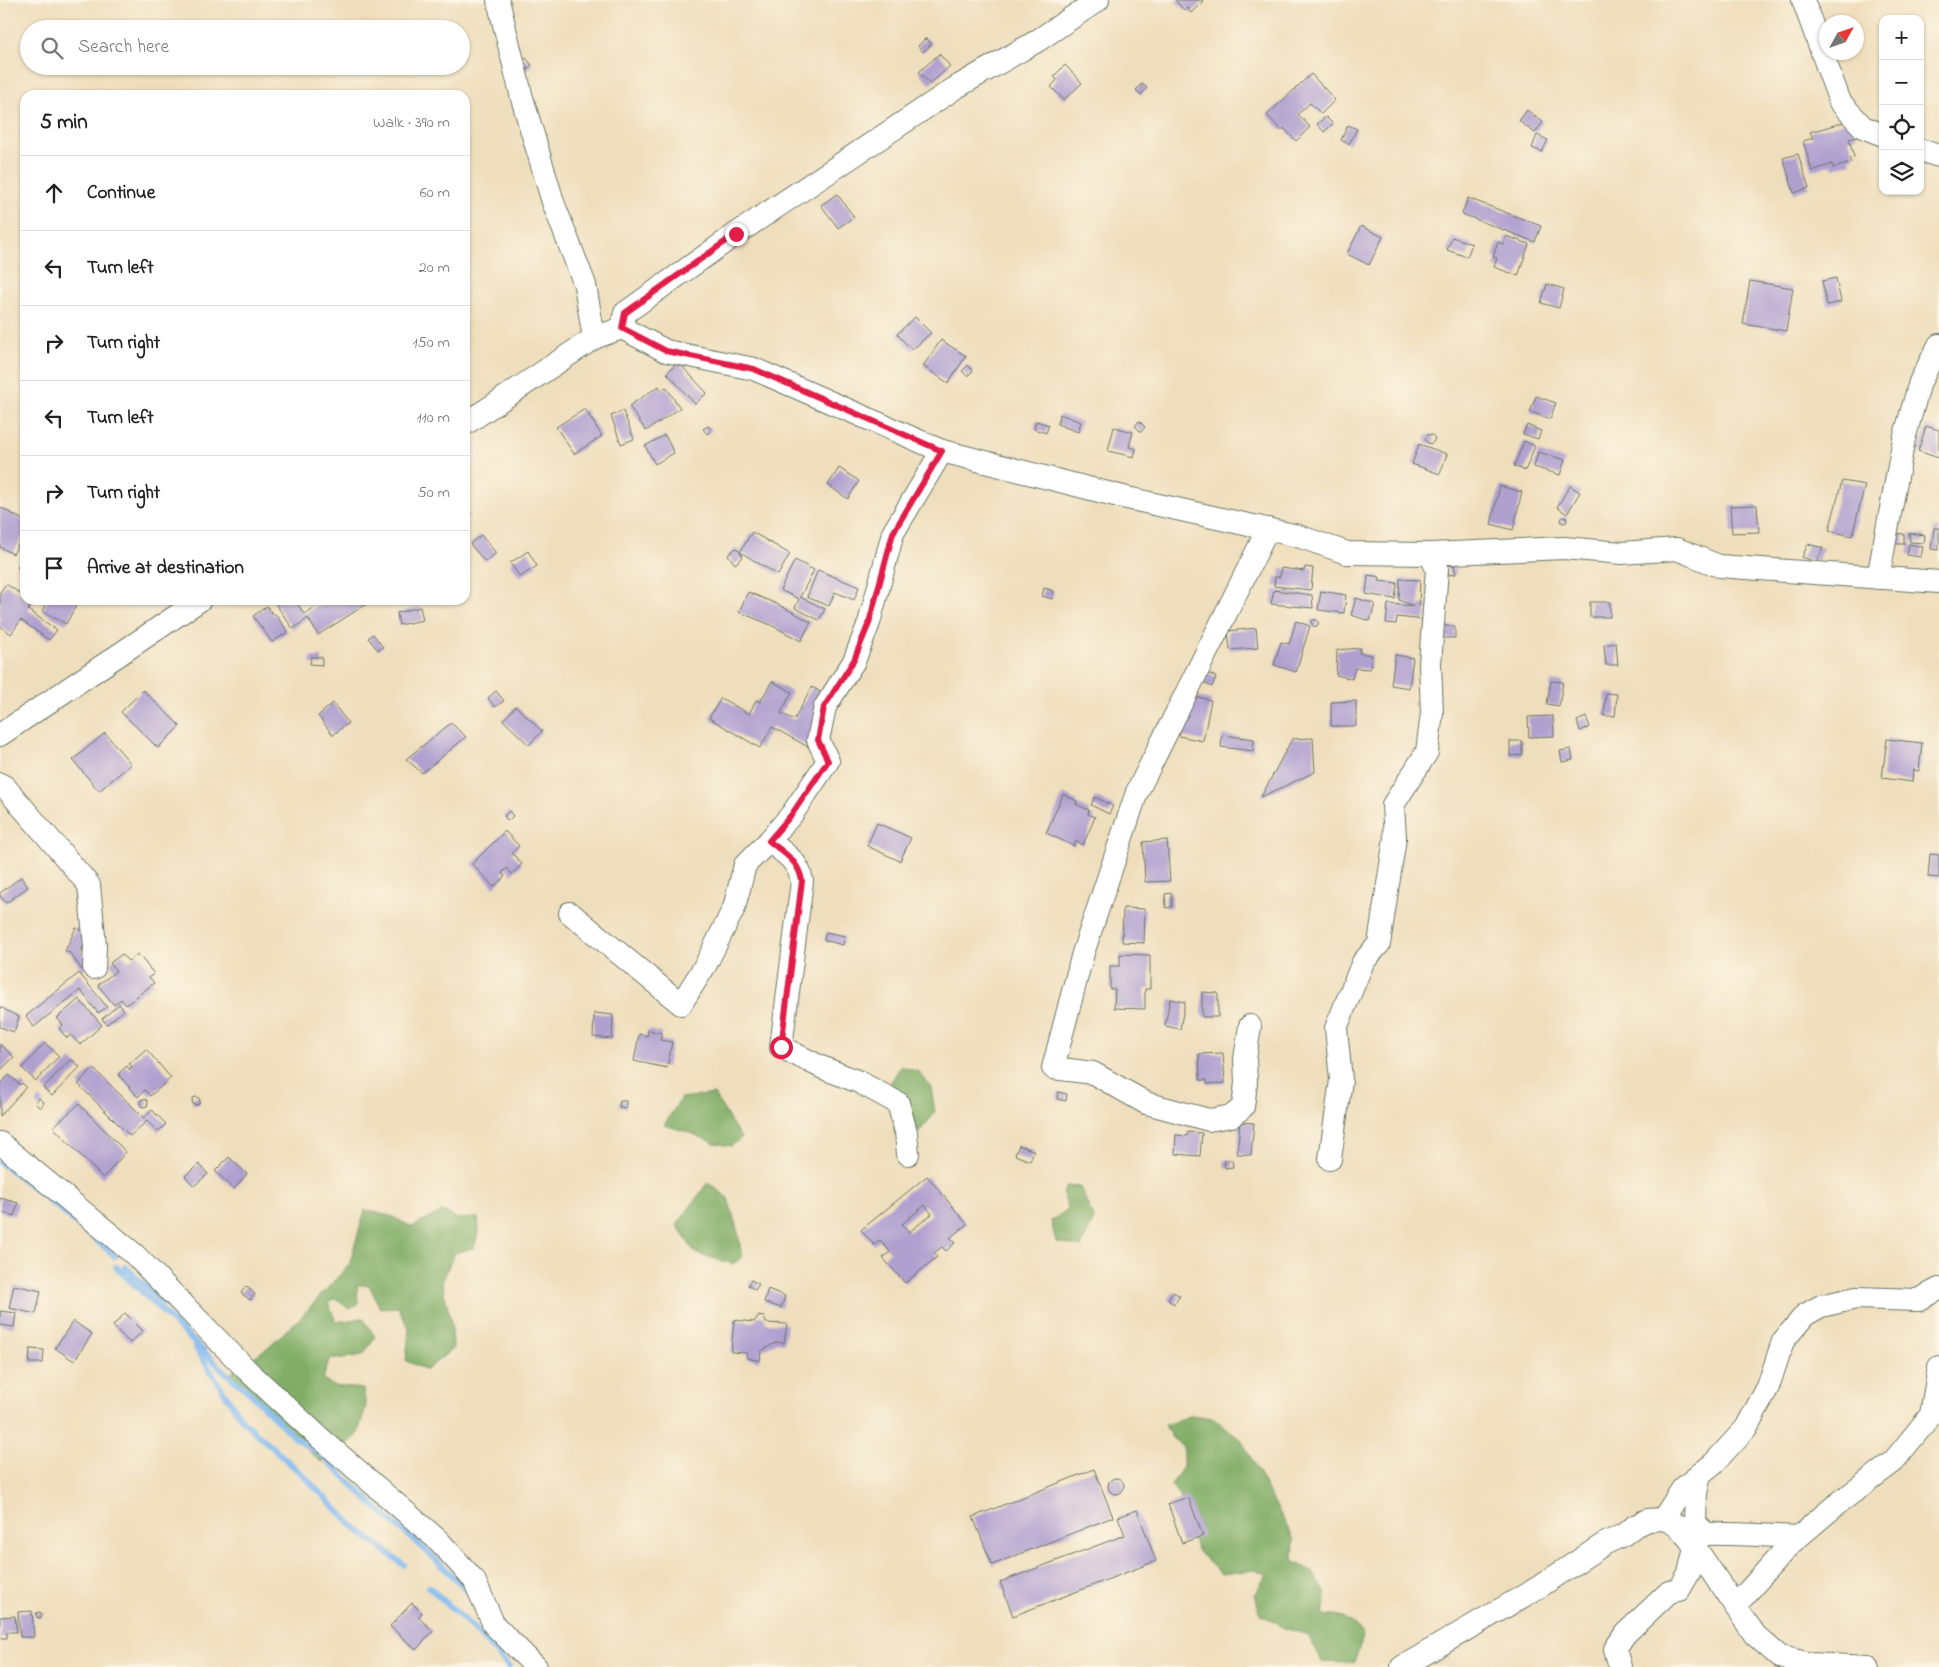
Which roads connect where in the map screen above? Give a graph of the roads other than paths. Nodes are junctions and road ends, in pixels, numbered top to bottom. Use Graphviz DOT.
graph roads {
  1 [pos="498,0"];
  2 [pos="1098,0"];
  3 [pos="1803,0"];
  4 [pos="1879,133"];
  5 [pos="1924,151"];
  6 [pos="1939,156"];
  7 [pos="622,328"];
  8 [pos="594,338"];
  9 [pos="1939,345"];
  10 [pos="470,421"];
  11 [pos="942,451"];
  12 [pos="1268,528"];
  13 [pos="1430,554"];
  14 [pos="1878,578"];
  15 [pos="1939,582"];
  16 [pos="193,605"];
  17 [pos="0,735"];
  18 [pos="0,784"];
  19 [pos="769,841"];
  20 [pos="570,913"];
  21 [pos="94,968"];
  22 [pos="1250,1026"];
  23 [pos="0,1143"];
  24 [pos="908,1154"];
  25 [pos="1330,1159"];
  26 [pos="1939,1289"];
  27 [pos="1939,1367"];
  28 [pos="1935,1412"];
  29 [pos="1700,1474"];
  30 [pos="1663,1519"];
  31 [pos="1698,1526"];
  32 [pos="1798,1537"];
  33 [pos="1698,1552"];
  34 [pos="1736,1606"];
  35 [pos="536,1667"];
  36 [pos="1402,1667"];
  37 [pos="1620,1667"];
  38 [pos="1858,1667"];
  39 [pos="1867,1667"];
  1 -- 8 [label="street"];
  2 -- 7 [label="street"];
  3 -- 4 [label="street"];
  5 -- 6 [label="street"];
  7 -- 8 [label="street"];
  7 -- 11 [label="street"];
  8 -- 10 [label="street"];
  9 -- 14 [label="street"];
  11 -- 12 [label="street"];
  11 -- 19 [label="street"];
  12 -- 13 [label="street"];
  12 -- 22 [label="street"];
  13 -- 14 [label="street"];
  13 -- 25 [label="street"];
  14 -- 15 [label="street"];
  16 -- 17 [label="street"];
  18 -- 21 [label="street"];
  19 -- 20 [label="street"];
  19 -- 24 [label="street"];
  23 -- 35 [label="street"];
  26 -- 29 [label="street"];
  27 -- 28 [label="street"];
  28 -- 32 [label="street"];
  29 -- 30 [label="street"];
  29 -- 31 [label="street"];
  30 -- 33 [label="street"];
  30 -- 36 [label="street"];
  31 -- 32 [label="street"];
  31 -- 33 [label="street"];
  32 -- 34 [label="street"];
  33 -- 34 [label="street"];
  33 -- 37 [label="street"];
  34 -- 38 [label="street"];
  38 -- 39 [label="street"];
}
